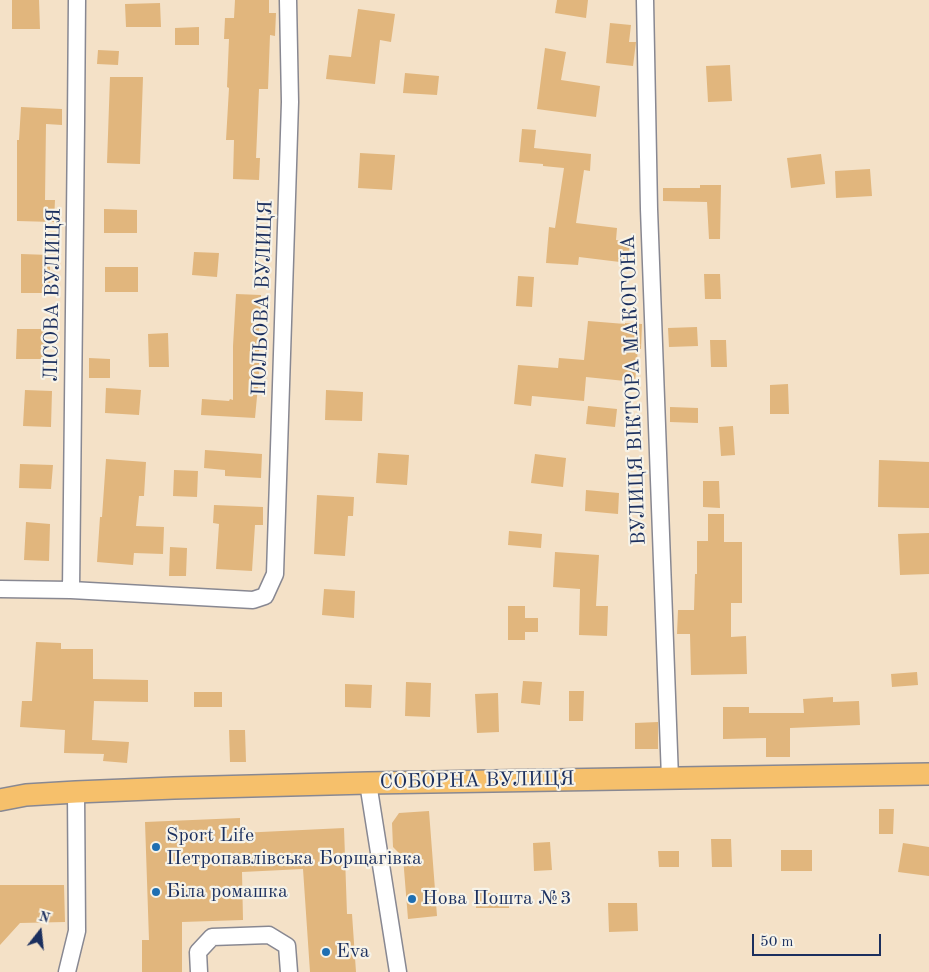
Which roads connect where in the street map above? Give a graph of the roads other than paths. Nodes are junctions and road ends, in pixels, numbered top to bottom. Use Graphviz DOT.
graph roads {
  1 [pos="76,0"];
  2 [pos="288,0"];
  3 [pos="645,0"];
  4 [pos="0,589"];
  5 [pos="71,590"];
  6 [pos="929,774"];
  7 [pos="670,778"];
  8 [pos="368,783"];
  9 [pos="76,792"];
  10 [pos="0,793"];
  11 [pos="26,795"];
  12 [pos="0,800"];
  13 [pos="67,972"];
  14 [pos="199,972"];
  15 [pos="289,972"];
  16 [pos="398,972"];
  1 -- 5 [label="street, ЛІСОВА ВУЛИЦЯ"];
  2 -- 5 [label="street, ПОЛЬОВА ВУЛИЦЯ"];
  3 -- 7 [label="street, ВУЛИЦЯ ВІКТОРА МАКОГОНА"];
  4 -- 5 [label="street"];
  6 -- 7 [label="main road, СОБОРНА ВУЛИЦЯ"];
  7 -- 8 [label="main road, СОБОРНА ВУЛИЦЯ"];
  8 -- 9 [label="main road, СОБОРНА ВУЛИЦЯ"];
  8 -- 16 [label="street"];
  9 -- 11 [label="main road, СОБОРНА ВУЛИЦЯ"];
  9 -- 13 [label="street"];
  10 -- 11 [label="main road, СОБОРНА ВУЛИЦЯ"];
  11 -- 12 [label="main road, СОБОРНА ВУЛИЦЯ"];
  14 -- 15 [label="street"];
}
